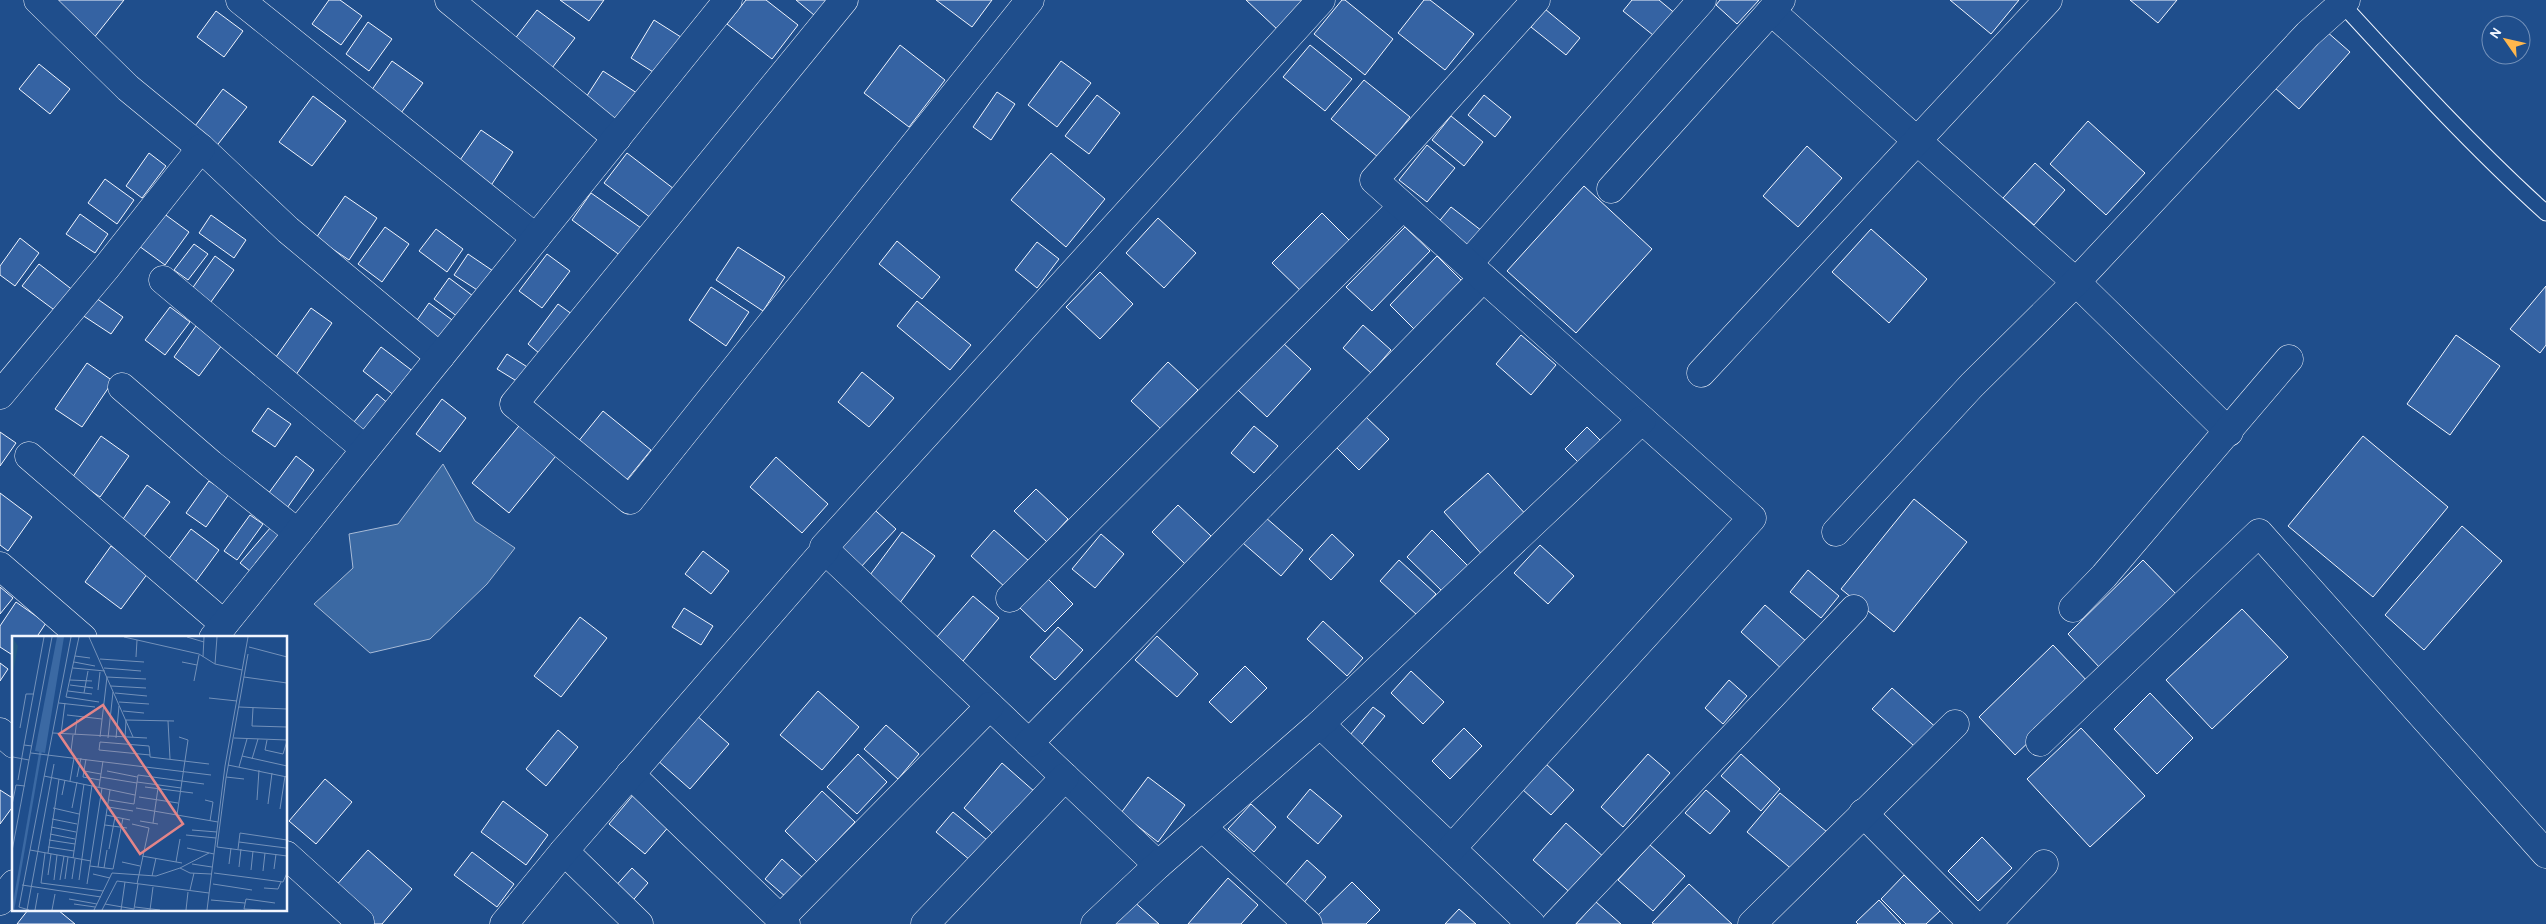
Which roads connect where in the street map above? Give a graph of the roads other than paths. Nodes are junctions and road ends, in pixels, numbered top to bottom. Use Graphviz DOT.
graph roads {
  1 [pos="38,0"];
  2 [pos="240,0"];
  3 [pos="449,0"];
  4 [pos="844,0"];
  5 [pos="1030,0"];
  6 [pos="1321,0"];
  7 [pos="1536,0"];
  8 [pos="1702,0"];
  9 [pos="2048,0"];
  10 [pos="2342,1"];
  11 [pos="721,3"];
  12 [pos="1776,5"];
  13 [pos="617,138"];
  14 [pos="1916,141"];
  15 [pos="201,148"];
  16 [pos="1611,189"];
  17 [pos="1402,206"];
  18 [pos="2546,213"];
  19 [pos="536,238"];
  20 [pos="1476,271"];
  21 [pos="163,280"];
  22 [pos="2076,282"];
  23 [pos="440,357"];
  24 [pos="2289,359"];
  25 [pos="1700,373"];
  26 [pos="122,387"];
  27 [pos="0,395"];
  28 [pos="1642,420"];
  29 [pos="2229,432"];
  30 [pos="365,450"];
  31 [pos="29,456"];
  32 [pos="1836,532"];
  33 [pos="298,533"];
  34 [pos="825,550"];
  35 [pos="0,566"];
  36 [pos="1010,598"];
  37 [pos="2073,608"];
  38 [pos="1854,609"];
  39 [pos="218,631"];
  40 [pos="81,636"];
  41 [pos="990,706"];
  42 [pos="1320,724"];
  43 [pos="1955,724"];
  44 [pos="0,732"];
  45 [pos="12,742"];
  46 [pos="2040,742"];
  47 [pos="1029,743"];
  48 [pos="630,774"];
  49 [pos="1065,777"];
  50 [pos="1863,813"];
  51 [pos="1202,827"];
  52 [pos="1452,848"];
  53 [pos="564,852"];
  54 [pos="2546,854"];
  55 [pos="288,857"];
  56 [pos="2044,864"];
  57 [pos="1158,865"];
  58 [pos="783,921"];
  59 [pos="360,922"];
  60 [pos="1759,922"];
  61 [pos="504,924"];
  62 [pos="639,924"];
  63 [pos="925,924"];
  64 [pos="1096,924"];
  65 [pos="1308,924"];
  66 [pos="1532,924"];
  67 [pos="1556,924"];
  68 [pos="1973,924"];
  69 [pos="1986,924"];
  1 -- 15 [label="street"];
  2 -- 19 [label="street"];
  3 -- 13 [label="street"];
  4 -- 5 [label="street"];
  6 -- 34 [label="street"];
  7 -- 17 [label="street"];
  8 -- 20 [label="street"];
  9 -- 14 [label="street"];
  10 -- 18 [label="lane"];
  10 -- 22 [label="street"];
  11 -- 13 [label="street"];
  12 -- 14 [label="street"];
  12 -- 16 [label="street"];
  13 -- 19 [label="street"];
  14 -- 22 [label="street"];
  14 -- 25 [label="street"];
  15 -- 23 [label="street"];
  15 -- 27 [label="street"];
  17 -- 20 [label="street"];
  17 -- 36 [label="street"];
  19 -- 23 [label="street"];
  20 -- 28 [label="street"];
  20 -- 47 [label="street"];
  21 -- 30 [label="street"];
  22 -- 29 [label="street"];
  22 -- 32 [label="street"];
  23 -- 30 [label="street"];
  24 -- 29 [label="street"];
  26 -- 33 [label="street"];
  28 -- 42 [label="street"];
  28 -- 52 [label="street"];
  29 -- 37 [label="street"];
  30 -- 33 [label="street"];
  31 -- 39 [label="street"];
  33 -- 39 [label="street"];
  34 -- 41 [label="street"];
  34 -- 48 [label="street"];
  35 -- 40 [label="street"];
  38 -- 67 [label="street"];
  41 -- 47 [label="street"];
  41 -- 58 [label="street"];
  42 -- 51 [label="street"];
  42 -- 52 [label="street"];
  43 -- 50 [label="street"];
  44 -- 45 [label="street"];
  46 -- 54 [label="street"];
  47 -- 49 [label="street"];
  48 -- 53 [label="street"];
  48 -- 58 [label="street"];
  49 -- 57 [label="street"];
  49 -- 63 [label="street"];
  50 -- 60 [label="street"];
  50 -- 68 [label="street"];
  51 -- 57 [label="street"];
  51 -- 65 [label="street"];
  52 -- 66 [label="street"];
  53 -- 61 [label="street"];
  53 -- 62 [label="street"];
  55 -- 59 [label="street"];
  56 -- 69 [label="street"];
  57 -- 64 [label="street"];
}
